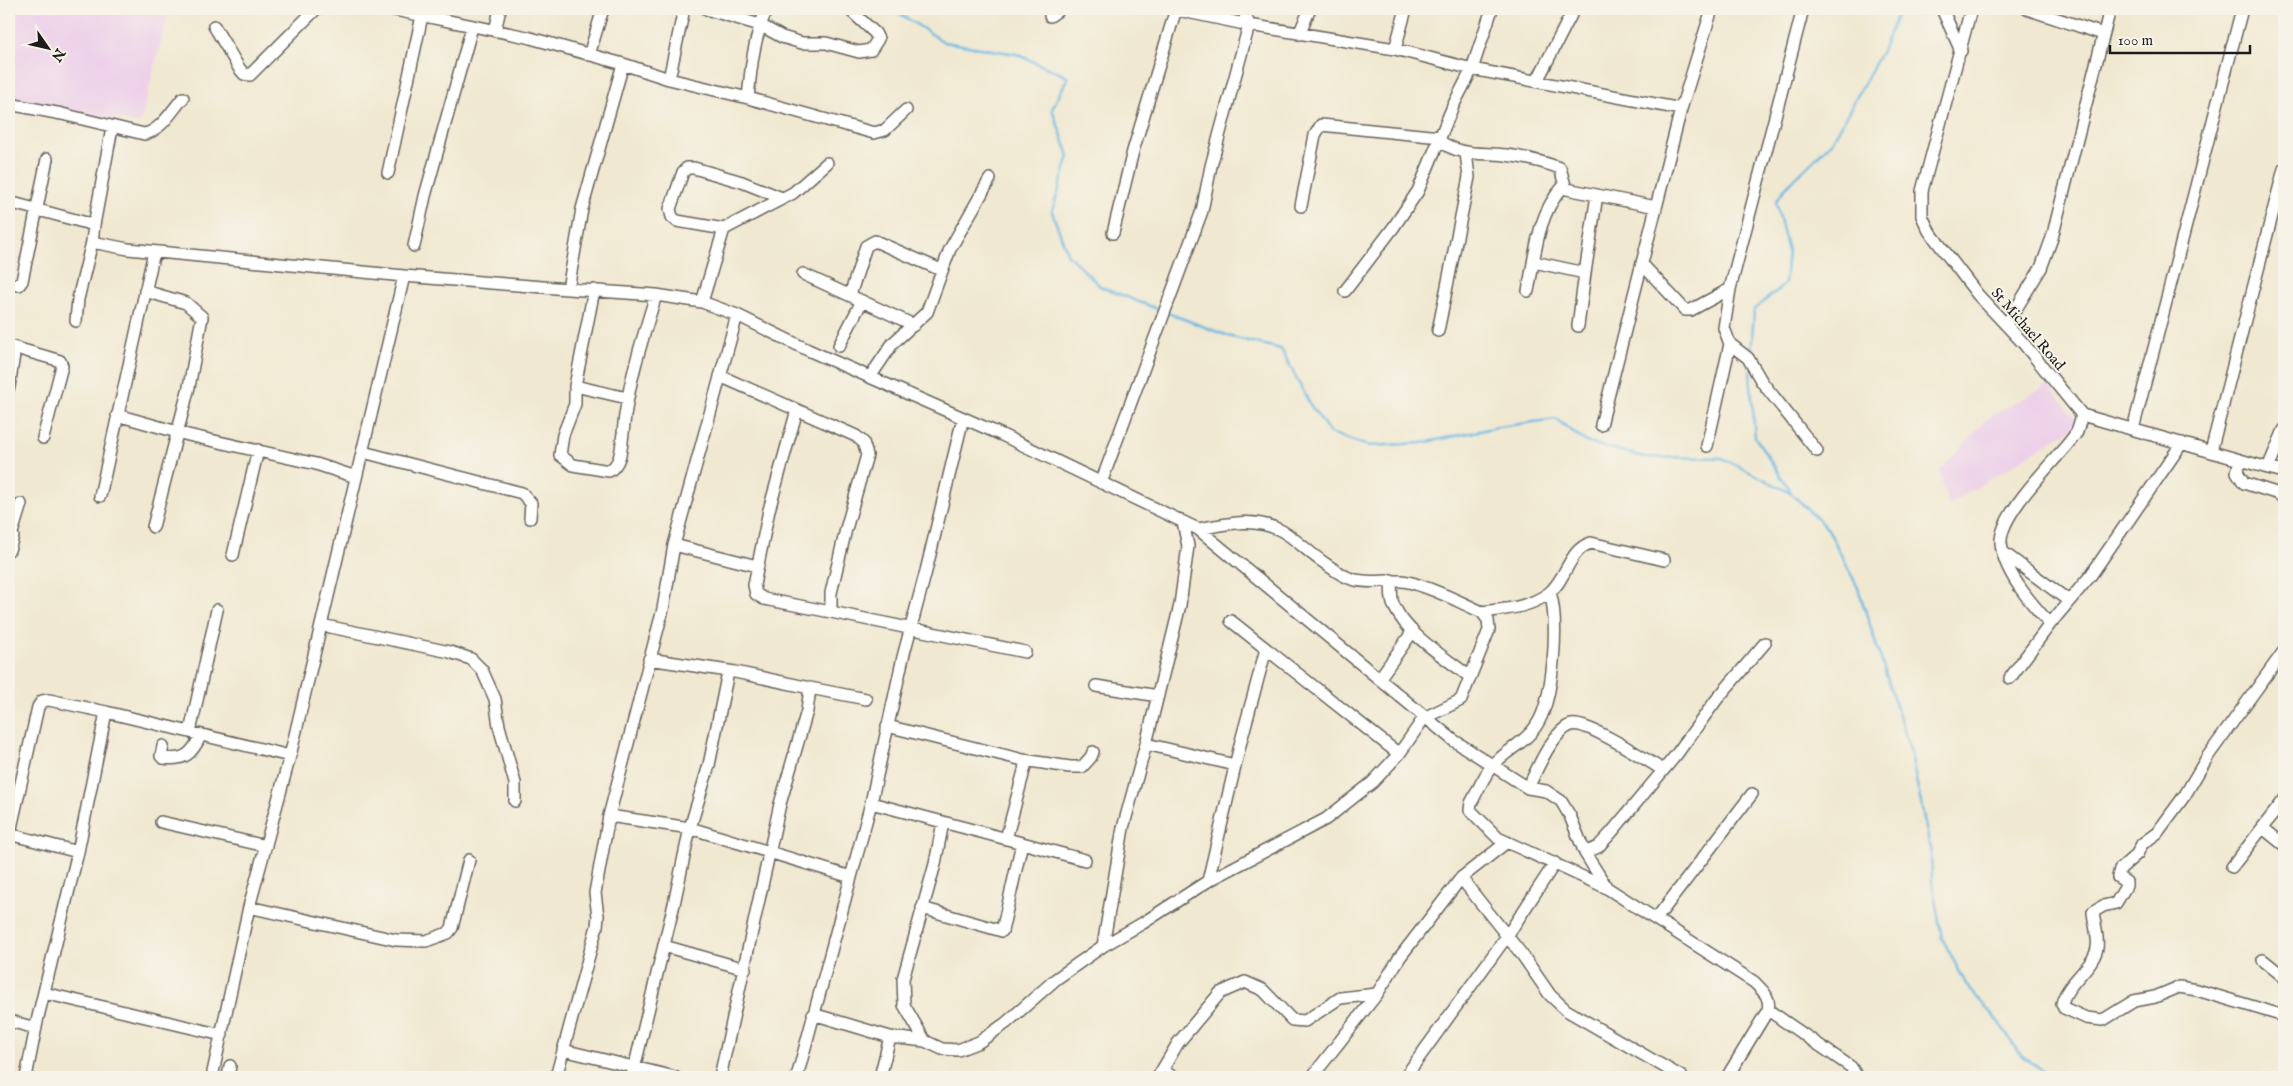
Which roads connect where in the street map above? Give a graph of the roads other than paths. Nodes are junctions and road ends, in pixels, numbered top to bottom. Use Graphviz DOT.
graph roads {
  1 [pos="316,9"];
  2 [pos="390,9"];
  3 [pos="500,9"];
  4 [pos="603,9"];
  5 [pos="684,9"];
  6 [pos="706,9"];
  7 [pos="768,9"];
  8 [pos="849,9"];
  9 [pos="1060,9"];
  10 [pos="1175,9"];
  11 [pos="1243,9"];
  12 [pos="1310,9"];
  13 [pos="1406,9"];
  14 [pos="1492,9"];
  15 [pos="1574,9"];
  16 [pos="1712,9"];
  17 [pos="1804,9"];
  18 [pos="1942,9"];
  19 [pos="1972,9"];
  20 [pos="2026,9"];
  21 [pos="2110,9"];
  22 [pos="2242,9"];
  23 [pos="422,16"];
  24 [pos="1050,16"];
  25 [pos="760,24"];
  26 [pos="1249,25"];
  27 [pos="214,26"];
  28 [pos="472,27"];
  29 [pos="495,31"];
  30 [pos="1299,34"];
  31 [pos="2104,34"];
  32 [pos="1395,49"];
  33 [pos="1961,50"];
  34 [pos="589,55"];
  35 [pos="622,64"];
  36 [pos="1472,69"];
  37 [pos="669,79"];
  38 [pos="1537,81"];
  39 [pos="183,98"];
  40 [pos="748,98"];
  41 [pos="9,104"];
  42 [pos="1681,109"];
  43 [pos="906,110"];
  44 [pos="112,128"];
  45 [pos="1439,139"];
  46 [pos="1466,153"];
  47 [pos="47,160"];
  48 [pos="827,163"];
  49 [pos="2284,169"];
  50 [pos="388,173"];
  51 [pos="990,179"];
  52 [pos="1566,189"];
  53 [pos="1598,195"];
  54 [pos="782,198"];
  55 [pos="9,202"];
  56 [pos="1301,206"];
  57 [pos="1656,207"];
  58 [pos="35,209"];
  59 [pos="94,225"];
  60 [pos="724,228"];
  61 [pos="1113,233"];
  62 [pos="92,242"];
  63 [pos="414,246"];
  64 [pos="154,252"];
  65 [pos="1534,262"];
  66 [pos="1642,264"];
  67 [pos="941,270"];
  68 [pos="1586,273"];
  69 [pos="803,274"];
  70 [pos="404,276"];
  71 [pos="9,284"];
  72 [pos="568,289"];
  73 [pos="1730,289"];
  74 [pos="594,290"];
  75 [pos="145,291"];
  76 [pos="1345,291"];
  77 [pos="1528,291"];
  78 [pos="656,295"];
  79 [pos="850,296"];
  80 [pos="862,301"];
  81 [pos="702,302"];
  82 [pos="737,315"];
  83 [pos="76,321"];
  84 [pos="914,325"];
  85 [pos="2006,325"];
  86 [pos="1578,326"];
  87 [pos="1438,331"];
  88 [pos="1730,344"];
  89 [pos="12,346"];
  90 [pos="838,346"];
  91 [pos="720,376"];
  92 [pos="870,377"];
  93 [pos="575,386"];
  94 [pos="9,387"];
  95 [pos="627,398"];
  96 [pos="797,410"];
  97 [pos="117,415"];
  98 [pos="2082,415"];
  99 [pos="963,418"];
  100 [pos="1601,424"];
  101 [pos="2133,428"];
  102 [pos="2284,430"];
  103 [pos="176,432"];
  104 [pos="43,438"];
  105 [pos="2182,442"];
  106 [pos="1706,446"];
  107 [pos="258,450"];
  108 [pos="1817,451"];
  109 [pos="2211,451"];
  110 [pos="363,452"];
  111 [pos="2240,460"];
  112 [pos="2268,468"];
  113 [pos="2284,472"];
  114 [pos="356,478"];
  115 [pos="1101,483"];
  116 [pos="100,496"];
  117 [pos="2284,499"];
  118 [pos="21,504"];
  119 [pos="530,518"];
  120 [pos="1184,522"];
  121 [pos="153,526"];
  122 [pos="1198,529"];
  123 [pos="10,532"];
  124 [pos="674,545"];
  125 [pos="9,550"];
  126 [pos="2004,553"];
  127 [pos="233,555"];
  128 [pos="1664,560"];
  129 [pos="757,566"];
  130 [pos="1391,580"];
  131 [pos="1550,592"];
  132 [pos="2069,601"];
  133 [pos="217,610"];
  134 [pos="831,612"];
  135 [pos="1482,612"];
  136 [pos="1230,621"];
  137 [pos="2050,624"];
  138 [pos="321,625"];
  139 [pos="911,629"];
  140 [pos="1413,631"];
  141 [pos="1765,644"];
  142 [pos="1266,649"];
  143 [pos="1025,652"];
  144 [pos="2284,652"];
  145 [pos="649,659"];
  146 [pos="728,672"];
  147 [pos="1470,677"];
  148 [pos="2010,678"];
  149 [pos="1379,679"];
  150 [pos="1096,686"];
  151 [pos="810,688"];
  152 [pos="1158,696"];
  153 [pos="866,699"];
  154 [pos="106,712"];
  155 [pos="1424,718"];
  156 [pos="887,726"];
  157 [pos="195,734"];
  158 [pos="1146,744"];
  159 [pos="163,746"];
  160 [pos="1093,752"];
  161 [pos="1399,754"];
  162 [pos="290,756"];
  163 [pos="1023,760"];
  164 [pos="1235,765"];
  165 [pos="1493,765"];
  166 [pos="1664,770"];
  167 [pos="1528,788"];
  168 [pos="1752,794"];
  169 [pos="2284,800"];
  170 [pos="515,801"];
  171 [pos="871,802"];
  172 [pos="609,816"];
  173 [pos="161,822"];
  174 [pos="943,822"];
  175 [pos="690,828"];
  176 [pos="2263,828"];
  177 [pos="9,836"];
  178 [pos="1006,840"];
  179 [pos="1507,842"];
  180 [pos="1022,843"];
  181 [pos="2284,845"];
  182 [pos="266,846"];
  183 [pos="78,852"];
  184 [pos="770,852"];
  185 [pos="1585,853"];
  186 [pos="469,860"];
  187 [pos="1085,860"];
  188 [pos="1555,863"];
  189 [pos="2232,867"];
  190 [pos="851,877"];
  191 [pos="1461,878"];
  192 [pos="1208,881"];
  193 [pos="1607,888"];
  194 [pos="249,907"];
  195 [pos="922,908"];
  196 [pos="1656,919"];
  197 [pos="1507,936"];
  198 [pos="664,946"];
  199 [pos="1103,946"];
  200 [pos="2263,960"];
  201 [pos="745,969"];
  202 [pos="2284,977"];
  203 [pos="44,993"];
  204 [pos="1377,994"];
  205 [pos="1768,1010"];
  206 [pos="812,1014"];
  207 [pos="2284,1016"];
  208 [pos="9,1021"];
  209 [pos="36,1028"];
  210 [pos="222,1035"];
  211 [pos="890,1037"];
  212 [pos="925,1041"];
  213 [pos="563,1050"];
  214 [pos="634,1072"];
  215 [pos="1160,1073"];
  216 [pos="26,1077"];
  217 [pos="212,1077"];
  218 [pos="556,1077"];
  219 [pos="675,1077"];
  220 [pos="720,1077"];
  221 [pos="797,1077"];
  222 [pos="880,1077"];
  223 [pos="1172,1077"];
  224 [pos="1312,1077"];
  225 [pos="1406,1077"];
  226 [pos="1682,1077"];
  227 [pos="1727,1077"];
  228 [pos="1857,1077"];
  1 -- 27 [label="street"];
  2 -- 23 [label="street"];
  3 -- 29 [label="street"];
  4 -- 34 [label="street"];
  5 -- 37 [label="street"];
  6 -- 25 [label="street"];
  7 -- 25 [label="street"];
  8 -- 25 [label="street"];
  9 -- 24 [label="street"];
  10 -- 26 [label="street"];
  10 -- 61 [label="street"];
  11 -- 26 [label="street"];
  12 -- 30 [label="street"];
  13 -- 32 [label="street"];
  14 -- 36 [label="street"];
  15 -- 38 [label="street"];
  16 -- 42 [label="street"];
  17 -- 73 [label="street"];
  18 -- 33 [label="street"];
  19 -- 33 [label="street, St Michael Road"];
  20 -- 31 [label="street"];
  21 -- 31 [label="street"];
  22 -- 101 [label="street"];
  23 -- 28 [label="street"];
  23 -- 50 [label="street"];
  25 -- 40 [label="street"];
  26 -- 30 [label="street"];
  26 -- 115 [label="street"];
  28 -- 29 [label="street"];
  28 -- 63 [label="street"];
  29 -- 34 [label="street"];
  30 -- 32 [label="street"];
  31 -- 85 [label="street"];
  32 -- 36 [label="street"];
  33 -- 85 [label="street, St Michael Road"];
  34 -- 35 [label="street"];
  35 -- 37 [label="street"];
  35 -- 72 [label="street"];
  36 -- 38 [label="street"];
  36 -- 45 [label="street"];
  37 -- 40 [label="street"];
  38 -- 42 [label="street"];
  39 -- 44 [label="street"];
  40 -- 43 [label="street"];
  41 -- 44 [label="street"];
  42 -- 57 [label="street"];
  44 -- 59 [label="street"];
  45 -- 46 [label="street"];
  45 -- 56 [label="street"];
  45 -- 76 [label="street"];
  46 -- 52 [label="street"];
  46 -- 87 [label="street"];
  47 -- 58 [label="street"];
  48 -- 54 [label="street"];
  49 -- 109 [label="street"];
  51 -- 67 [label="street"];
  52 -- 53 [label="street"];
  52 -- 65 [label="street"];
  53 -- 57 [label="street"];
  53 -- 68 [label="street"];
  54 -- 60 [label="street"];
  54 -- 60 [label="street"];
  55 -- 58 [label="street"];
  57 -- 66 [label="street"];
  58 -- 59 [label="street"];
  58 -- 71 [label="street"];
  59 -- 62 [label="street"];
  60 -- 81 [label="street"];
  62 -- 64 [label="street"];
  62 -- 83 [label="street"];
  64 -- 70 [label="street"];
  64 -- 75 [label="street"];
  65 -- 68 [label="street"];
  65 -- 77 [label="street"];
  66 -- 73 [label="street"];
  66 -- 100 [label="street"];
  67 -- 79 [label="street"];
  67 -- 84 [label="street"];
  68 -- 86 [label="street"];
  69 -- 79 [label="street"];
  70 -- 72 [label="street"];
  70 -- 110 [label="street"];
  72 -- 74 [label="street"];
  73 -- 88 [label="street"];
  74 -- 78 [label="street"];
  74 -- 93 [label="street"];
  75 -- 97 [label="street"];
  75 -- 103 [label="street"];
  78 -- 81 [label="street"];
  78 -- 95 [label="street"];
  79 -- 80 [label="street"];
  80 -- 84 [label="street"];
  80 -- 90 [label="street"];
  81 -- 82 [label="street"];
  82 -- 91 [label="street"];
  82 -- 92 [label="street"];
  84 -- 92 [label="street"];
  85 -- 98 [label="street, St Michael Road"];
  88 -- 106 [label="street"];
  88 -- 108 [label="street"];
  89 -- 94 [label="street"];
  89 -- 104 [label="street"];
  91 -- 96 [label="street"];
  91 -- 124 [label="street"];
  92 -- 99 [label="street"];
  93 -- 95 [label="street"];
  93 -- 95 [label="street"];
  96 -- 129 [label="street"];
  96 -- 134 [label="street"];
  97 -- 103 [label="street"];
  97 -- 116 [label="street"];
  98 -- 101 [label="street"];
  98 -- 126 [label="street"];
  99 -- 115 [label="street"];
  99 -- 139 [label="street"];
  101 -- 105 [label="street"];
  102 -- 112 [label="street"];
  103 -- 107 [label="street"];
  103 -- 121 [label="street"];
  105 -- 109 [label="street"];
  105 -- 132 [label="street"];
  107 -- 114 [label="street"];
  107 -- 127 [label="street"];
  109 -- 111 [label="street"];
  110 -- 114 [label="street"];
  110 -- 119 [label="street"];
  111 -- 112 [label="street"];
  111 -- 117 [label="street"];
  112 -- 113 [label="street"];
  114 -- 138 [label="street"];
  115 -- 120 [label="street"];
  118 -- 123 [label="street"];
  120 -- 122 [label="street"];
  120 -- 152 [label="street"];
  122 -- 130 [label="street"];
  122 -- 149 [label="street"];
  123 -- 125 [label="street"];
  124 -- 129 [label="street"];
  124 -- 145 [label="street"];
  126 -- 132 [label="street"];
  126 -- 137 [label="street"];
  128 -- 131 [label="street"];
  129 -- 134 [label="street"];
  130 -- 135 [label="street"];
  130 -- 140 [label="street"];
  131 -- 135 [label="street"];
  131 -- 165 [label="street"];
  132 -- 137 [label="street"];
  133 -- 157 [label="street"];
  134 -- 139 [label="street"];
  135 -- 147 [label="street"];
  136 -- 142 [label="street"];
  137 -- 148 [label="street"];
  138 -- 162 [label="street"];
  138 -- 170 [label="street"];
  139 -- 143 [label="street"];
  139 -- 156 [label="street"];
  140 -- 147 [label="street"];
  140 -- 149 [label="street"];
  141 -- 166 [label="street"];
  142 -- 161 [label="street"];
  142 -- 164 [label="street"];
  144 -- 207 [label="street"];
  145 -- 146 [label="street"];
  145 -- 172 [label="street"];
  146 -- 151 [label="street"];
  146 -- 175 [label="street"];
  147 -- 155 [label="street"];
  149 -- 155 [label="street"];
  150 -- 152 [label="street"];
  151 -- 153 [label="street"];
  151 -- 184 [label="street"];
  152 -- 158 [label="street"];
  154 -- 157 [label="street"];
  154 -- 177 [label="street"];
  154 -- 183 [label="street"];
  155 -- 161 [label="street"];
  155 -- 165 [label="street"];
  156 -- 163 [label="street"];
  156 -- 171 [label="street"];
  157 -- 159 [label="street"];
  157 -- 162 [label="street"];
  158 -- 164 [label="street"];
  158 -- 199 [label="street"];
  160 -- 163 [label="street"];
  161 -- 192 [label="street"];
  162 -- 182 [label="street"];
  163 -- 178 [label="street"];
  164 -- 192 [label="street"];
  165 -- 167 [label="street"];
  165 -- 179 [label="street"];
  166 -- 167 [label="street"];
  166 -- 185 [label="street"];
  167 -- 185 [label="street"];
  168 -- 196 [label="street"];
  169 -- 176 [label="street"];
  171 -- 174 [label="street"];
  171 -- 190 [label="street"];
  172 -- 175 [label="street"];
  172 -- 213 [label="street"];
  173 -- 182 [label="street"];
  174 -- 178 [label="street"];
  174 -- 195 [label="street"];
  175 -- 184 [label="street"];
  175 -- 198 [label="street"];
  176 -- 181 [label="street"];
  176 -- 189 [label="street"];
  177 -- 183 [label="street"];
  178 -- 180 [label="street"];
  179 -- 188 [label="street"];
  179 -- 191 [label="street"];
  180 -- 187 [label="street"];
  180 -- 195 [label="street"];
  182 -- 194 [label="street"];
  183 -- 203 [label="street"];
  184 -- 190 [label="street"];
  184 -- 201 [label="street"];
  185 -- 193 [label="street"];
  186 -- 194 [label="street"];
  188 -- 193 [label="street"];
  188 -- 197 [label="street"];
  190 -- 206 [label="street"];
  191 -- 197 [label="street"];
  191 -- 204 [label="street"];
  192 -- 199 [label="street"];
  193 -- 196 [label="street"];
  194 -- 210 [label="street"];
  195 -- 212 [label="street"];
  196 -- 205 [label="street"];
  197 -- 225 [label="street"];
  197 -- 226 [label="street"];
  198 -- 201 [label="street"];
  198 -- 214 [label="street"];
  199 -- 212 [label="street"];
  200 -- 202 [label="street"];
  201 -- 220 [label="street"];
  203 -- 209 [label="street"];
  203 -- 210 [label="street"];
  204 -- 215 [label="street"];
  204 -- 224 [label="street"];
  205 -- 227 [label="street"];
  205 -- 228 [label="street"];
  206 -- 211 [label="street"];
  206 -- 221 [label="street"];
  208 -- 209 [label="street"];
  209 -- 216 [label="street"];
  210 -- 217 [label="street"];
  211 -- 212 [label="street"];
  211 -- 222 [label="street"];
  213 -- 214 [label="street"];
  213 -- 218 [label="street"];
  214 -- 219 [label="street"];
  215 -- 223 [label="street"];
}
